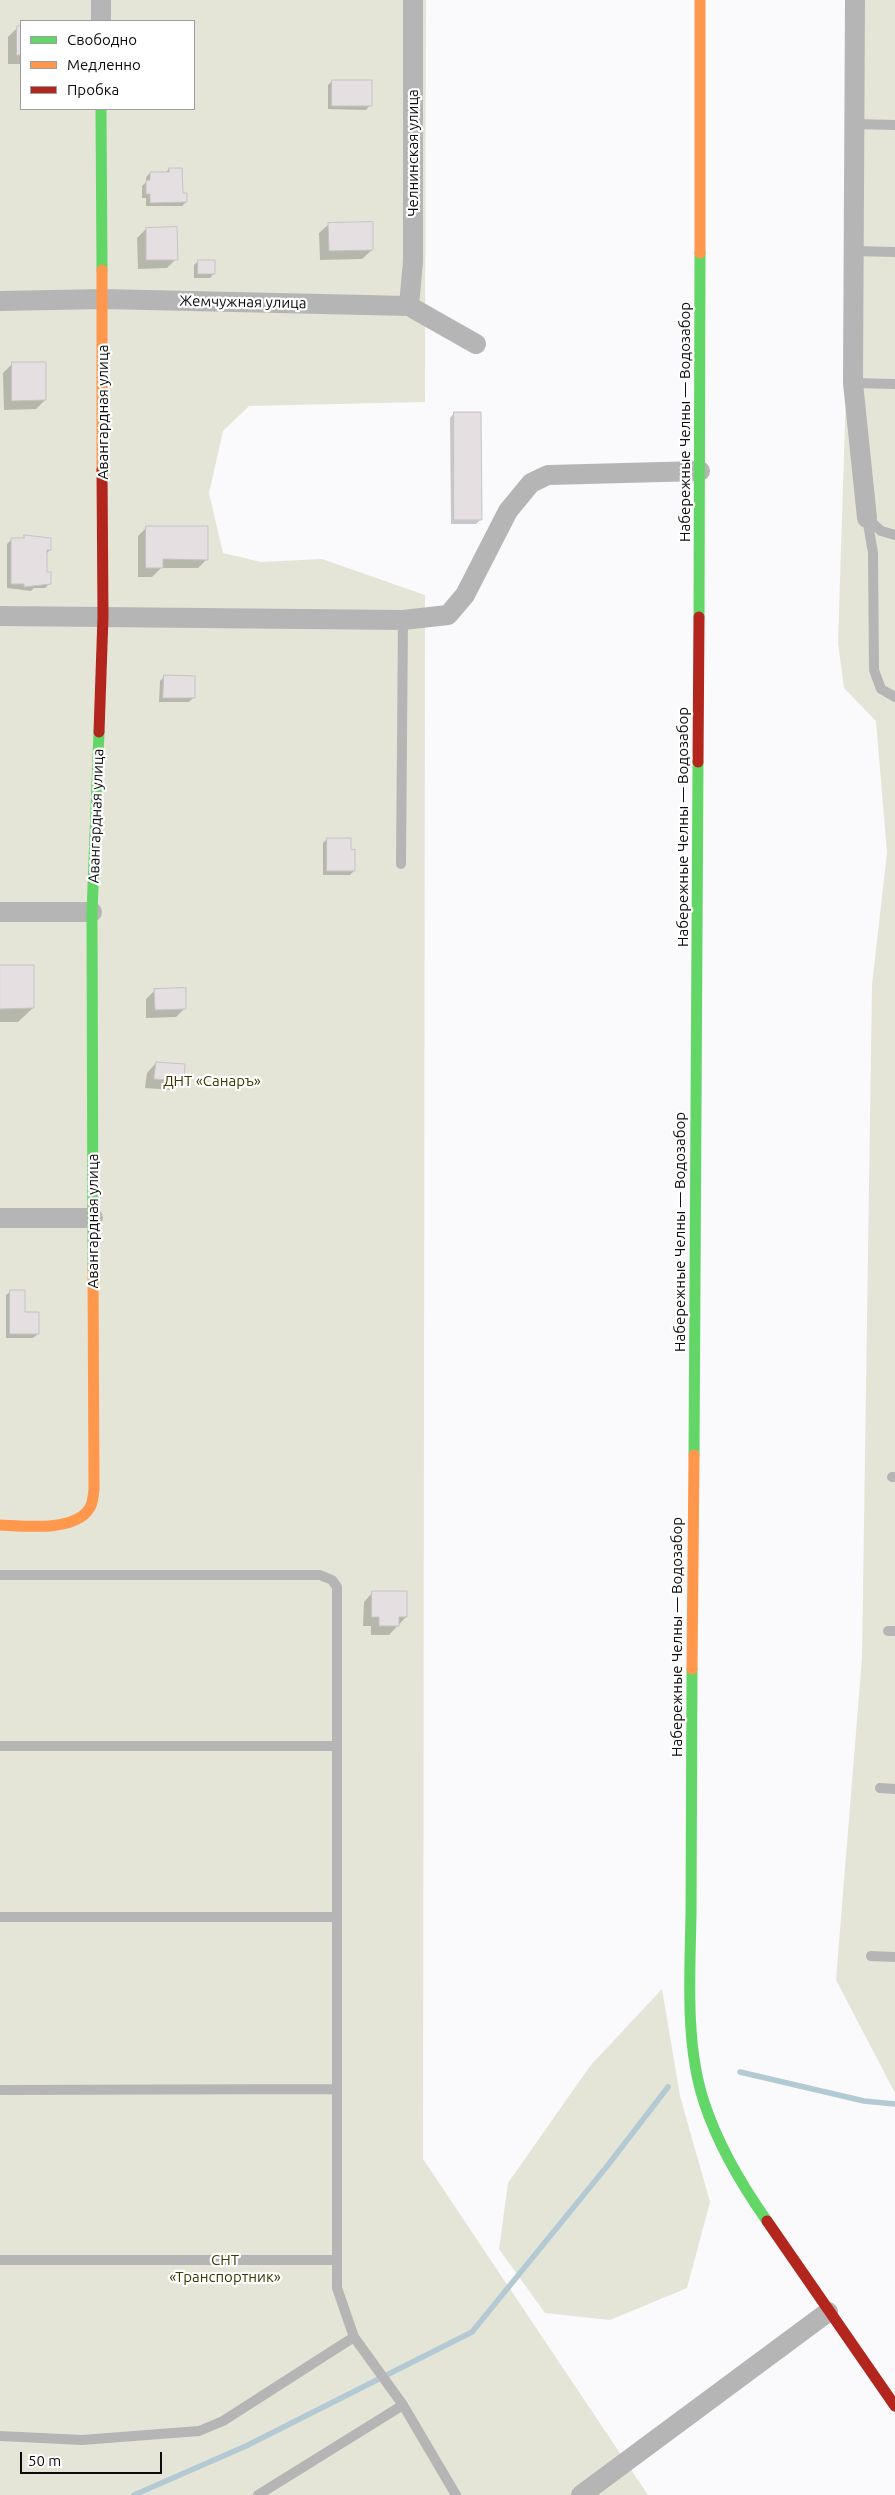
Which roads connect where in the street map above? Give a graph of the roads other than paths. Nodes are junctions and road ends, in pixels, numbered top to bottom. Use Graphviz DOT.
graph roads {
  1 [pos="101,0"];
  2 [pos="414,0"];
  3 [pos="700,0"];
  4 [pos="855,0"];
  5 [pos="101,20"];
  6 [pos="102,110"];
  7 [pos="854,124"];
  8 [pos="895,125"];
  9 [pos="853,251"];
  10 [pos="895,252"];
  11 [pos="103,299"];
  12 [pos="0,301"];
  13 [pos="409,306"];
  14 [pos="476,344"];
  15 [pos="853,383"];
  16 [pos="895,384"];
  17 [pos="700,471"];
  18 [pos="867,518"];
  19 [pos="895,535"];
  20 [pos="0,616"];
  21 [pos="103,617"];
  22 [pos="403,620"];
  23 [pos="895,697"];
  24 [pos="401,864"];
  25 [pos="0,912"];
  26 [pos="92,912"];
  27 [pos="0,1218"];
  28 [pos="93,1218"];
  29 [pos="0,1525"];
  30 [pos="0,1575"];
  31 [pos="0,1746"];
  32 [pos="337,1746"];
  33 [pos="880,1788"];
  34 [pos="895,1789"];
  35 [pos="0,1917"];
  36 [pos="337,1917"];
  37 [pos="871,1956"];
  38 [pos="895,1957"];
  39 [pos="337,2089"];
  40 [pos="0,2090"];
  41 [pos="0,2260"];
  42 [pos="336,2260"];
  43 [pos="828,2312"];
  44 [pos="354,2337"];
  45 [pos="403,2405"];
  46 [pos="895,2406"];
  47 [pos="0,2436"];
  48 [pos="258,2495"];
  49 [pos="456,2495"];
  50 [pos="581,2495"];
  1 -- 5 [label="street"];
  2 -- 13 [label="street, Челнинская улица"];
  3 -- 17 [label="main road, Набережные Челны — Водозабор"];
  4 -- 7 [label="street"];
  6 -- 11 [label="main road, Авангардная улица"];
  7 -- 8 [label="lane"];
  7 -- 9 [label="street"];
  9 -- 10 [label="lane"];
  9 -- 15 [label="street"];
  11 -- 12 [label="street, Жемчужная улица"];
  11 -- 13 [label="street, Жемчужная улица"];
  11 -- 21 [label="main road, Авангардная улица"];
  13 -- 14 [label="street, Жемчужная улица"];
  15 -- 16 [label="lane"];
  15 -- 18 [label="street"];
  17 -- 22 [label="street"];
  17 -- 43 [label="main road, Набережные Челны — Водозабор"];
  18 -- 19 [label="lane"];
  18 -- 23 [label="lane"];
  20 -- 21 [label="street"];
  21 -- 22 [label="street"];
  21 -- 26 [label="main road, Авангардная улица"];
  22 -- 24 [label="lane"];
  25 -- 26 [label="street"];
  26 -- 28 [label="main road, Авангардная улица"];
  27 -- 28 [label="street"];
  28 -- 29 [label="main road, Авангардная улица"];
  30 -- 32 [label="lane"];
  31 -- 32 [label="lane"];
  32 -- 36 [label="lane"];
  33 -- 34 [label="lane"];
  35 -- 36 [label="lane"];
  36 -- 39 [label="lane"];
  37 -- 38 [label="lane"];
  39 -- 40 [label="lane"];
  39 -- 42 [label="lane"];
  41 -- 42 [label="lane"];
  42 -- 44 [label="lane"];
  43 -- 46 [label="main road, Набережные Челны — Водозабор"];
  43 -- 50 [label="street"];
  44 -- 45 [label="lane"];
  44 -- 47 [label="lane"];
  45 -- 48 [label="lane"];
  45 -- 49 [label="lane"];
}
